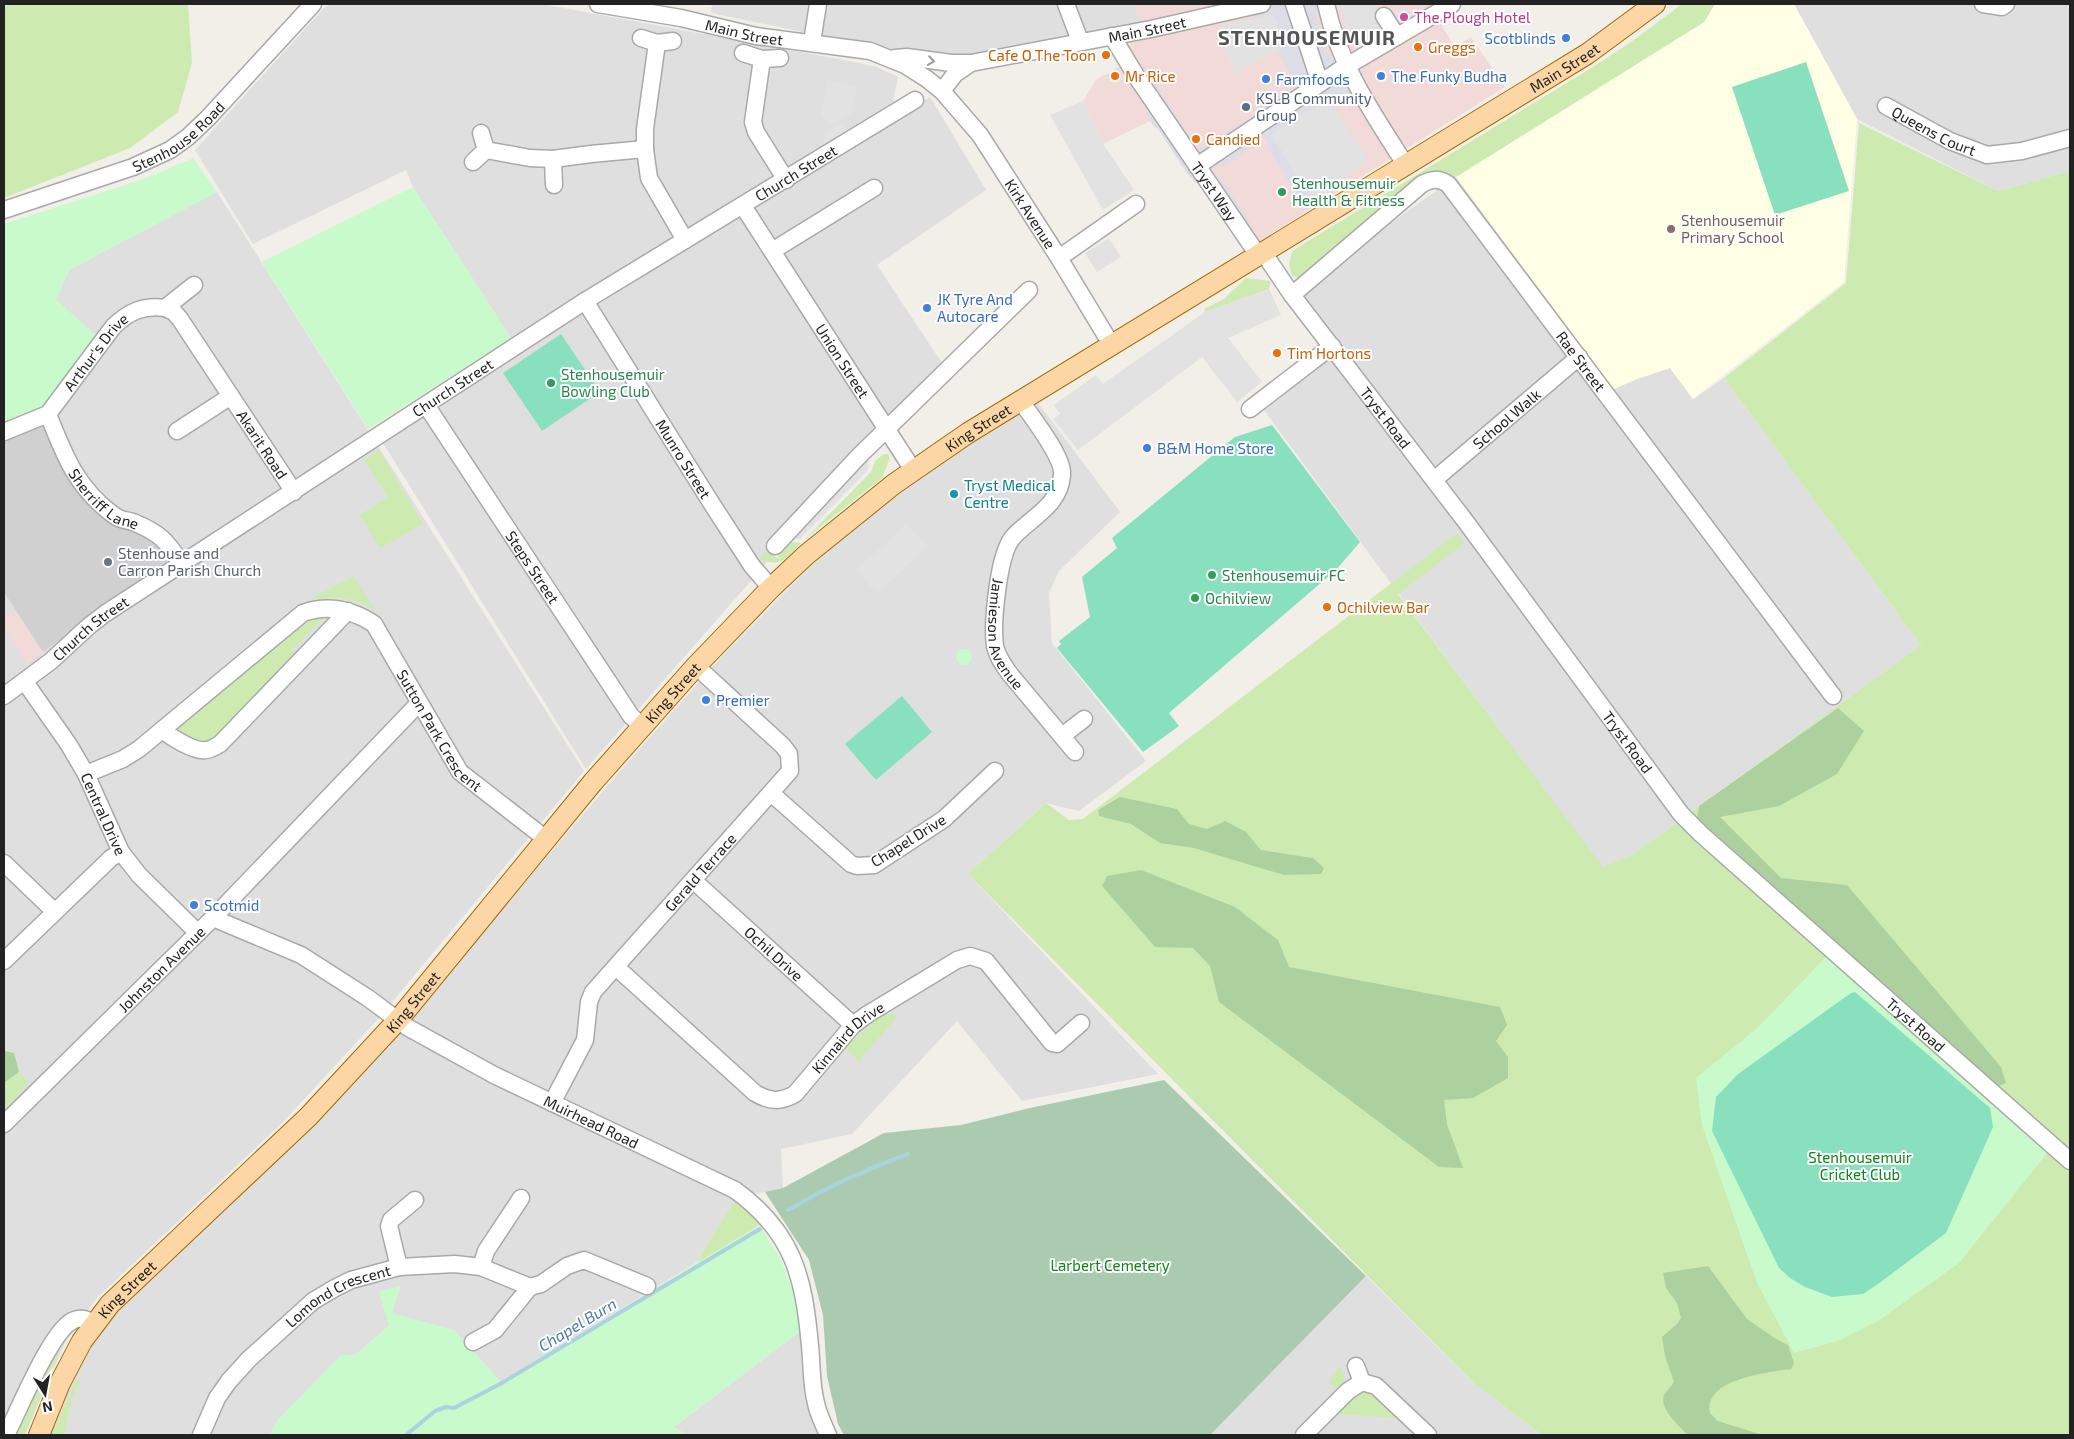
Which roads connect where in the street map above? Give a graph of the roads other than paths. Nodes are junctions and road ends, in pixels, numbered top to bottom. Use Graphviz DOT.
graph roads {
  1 [pos="313,4"];
  2 [pos="598,4"];
  3 [pos="818,4"];
  4 [pos="1066,4"];
  5 [pos="1262,4"];
  6 [pos="1294,4"];
  7 [pos="1326,4"];
  8 [pos="1452,4"];
  9 [pos="1655,4"];
  10 [pos="1983,4"];
  11 [pos="2006,4"];
  12 [pos="682,11"];
  13 [pos="1384,16"];
  14 [pos="1112,36"];
  15 [pos="1397,36"];
  16 [pos="657,41"];
  17 [pos="1080,41"];
  18 [pos="812,42"];
  19 [pos="743,53"];
  20 [pos="780,58"];
  21 [pos="890,58"];
  22 [pos="762,59"];
  23 [pos="971,62"];
  24 [pos="1346,66"];
  25 [pos="1320,83"];
  26 [pos="942,91"];
  27 [pos="915,100"];
  28 [pos="1886,106"];
  29 [pos="1470,126"];
  30 [pos="481,133"];
  31 [pos="2070,138"];
  32 [pos="645,149"];
  33 [pos="486,150"];
  34 [pos="553,159"];
  35 [pos="473,162"];
  36 [pos="1406,164"];
  37 [pos="1197,166"];
  38 [pos="786,180"];
  39 [pos="554,185"];
  40 [pos="874,188"];
  41 [pos="1136,204"];
  42 [pos="743,206"];
  43 [pos="4,210"];
  44 [pos="685,240"];
  45 [pos="772,251"];
  46 [pos="1261,254"];
  47 [pos="1059,258"];
  48 [pos="194,285"];
  49 [pos="1029,290"];
  50 [pos="1292,295"];
  51 [pos="584,302"];
  52 [pos="165,308"];
  53 [pos="1111,344"];
  54 [pos="1332,346"];
  55 [pos="1579,357"];
  56 [pos="231,396"];
  57 [pos="1020,400"];
  58 [pos="426,405"];
  59 [pos="1250,409"];
  60 [pos="48,414"];
  61 [pos="886,429"];
  62 [pos="177,431"];
  63 [pos="4,432"];
  64 [pos="913,470"];
  65 [pos="1434,480"];
  66 [pos="294,492"];
  67 [pos="775,546"];
  68 [pos="182,564"];
  69 [pos="771,588"];
  70 [pos="348,611"];
  71 [pos="696,666"];
  72 [pos="25,682"];
  73 [pos="4,696"];
  74 [pos="1833,696"];
  75 [pos="419,703"];
  76 [pos="1084,719"];
  77 [pos="642,726"];
  78 [pos="162,730"];
  79 [pos="1062,736"];
  80 [pos="1075,752"];
  81 [pos="995,771"];
  82 [pos="86,774"];
  83 [pos="771,793"];
  84 [pos="546,839"];
  85 [pos="121,852"];
  86 [pos="4,863"];
  87 [pos="694,881"];
  88 [pos="54,911"];
  89 [pos="214,918"];
  90 [pos="198,933"];
  91 [pos="4,961"];
  92 [pos="616,967"];
  93 [pos="398,1020"];
  94 [pos="1081,1023"];
  95 [pos="853,1025"];
  96 [pos="552,1103"];
  97 [pos="4,1124"];
  98 [pos="2070,1161"];
  99 [pos="415,1200"];
  100 [pos="515,1204"];
  101 [pos="481,1266"];
  102 [pos="398,1267"];
  103 [pos="637,1286"];
  104 [pos="530,1287"];
  105 [pos="94,1323"];
  106 [pos="473,1342"];
  107 [pos="1356,1366"];
  108 [pos="1362,1382"];
  109 [pos="6,1435"];
  110 [pos="38,1435"];
  111 [pos="201,1435"];
  112 [pos="828,1435"];
  113 [pos="1304,1435"];
  114 [pos="1428,1435"];
  1 -- 43 [label="street, Stenhouse Road"];
  2 -- 12 [label="street, Main Street"];
  3 -- 18 [label="street"];
  4 -- 17 [label="street"];
  5 -- 14 [label="street, Main Street"];
  6 -- 25 [label="street"];
  7 -- 24 [label="street"];
  8 -- 15 [label="street"];
  9 -- 29 [label="main road, Main Street"];
  10 -- 11 [label="street"];
  12 -- 18 [label="street, Main Street"];
  13 -- 15 [label="street"];
  14 -- 17 [label="street, Main Street"];
  14 -- 37 [label="street, Tryst Way"];
  15 -- 24 [label="street"];
  16 -- 32 [label="street"];
  17 -- 23 [label="street, Main Street"];
  18 -- 21 [label="street, Main Street"];
  19 -- 22 [label="street"];
  20 -- 22 [label="street"];
  21 -- 23 [label="street, Main Street, one-way"];
  21 -- 26 [label="street, Main Street"];
  22 -- 38 [label="street"];
  23 -- 26 [label="street, Main Street"];
  24 -- 25 [label="street"];
  24 -- 36 [label="street"];
  25 -- 37 [label="street"];
  26 -- 47 [label="street, Kirk Avenue"];
  27 -- 38 [label="street, Church Street"];
  28 -- 31 [label="street, Queens Court"];
  29 -- 36 [label="main road, King Street"];
  30 -- 33 [label="street"];
  32 -- 34 [label="street"];
  32 -- 44 [label="street"];
  33 -- 34 [label="street"];
  33 -- 35 [label="street"];
  34 -- 39 [label="street"];
  36 -- 46 [label="main road, King Street"];
  37 -- 46 [label="street, Tryst Way"];
  38 -- 42 [label="street, Church Street"];
  40 -- 45 [label="street"];
  41 -- 47 [label="street"];
  42 -- 44 [label="street, Church Street"];
  42 -- 45 [label="street, Union Street"];
  44 -- 51 [label="street, Church Street"];
  45 -- 61 [label="street, Union Street"];
  46 -- 50 [label="street, Tryst Road"];
  46 -- 53 [label="main road, King Street"];
  47 -- 53 [label="street, Kirk Avenue"];
  48 -- 52 [label="street"];
  49 -- 61 [label="street"];
  50 -- 54 [label="street, Tryst Road"];
  50 -- 55 [label="street, Rae Street"];
  51 -- 58 [label="street, Church Street"];
  51 -- 69 [label="street, Munro Street"];
  52 -- 56 [label="street, Akarit Road"];
  52 -- 60 [label="street, Arthur's Drive"];
  53 -- 57 [label="main road, King Street"];
  54 -- 59 [label="street"];
  54 -- 65 [label="street, Tryst Road"];
  55 -- 65 [label="street, School Walk"];
  55 -- 74 [label="street, Rae Street"];
  56 -- 62 [label="street, Akarit Road"];
  56 -- 66 [label="street, Akarit Road"];
  57 -- 64 [label="main road, King Street"];
  57 -- 79 [label="street, Jamieson Avenue"];
  58 -- 66 [label="street, Church Street"];
  58 -- 77 [label="street, Steps Street"];
  60 -- 63 [label="street"];
  60 -- 68 [label="street, Sherriff Lane"];
  61 -- 64 [label="street, Union Street"];
  61 -- 67 [label="street"];
  64 -- 69 [label="main road, King Street"];
  65 -- 98 [label="street, Tryst Road"];
  66 -- 68 [label="street, Church Street"];
  68 -- 72 [label="street, Church Street"];
  69 -- 71 [label="main road, King Street"];
  70 -- 75 [label="street, Sutton Park Crescent"];
  70 -- 78 [label="street, Sutton Park Crescent"];
  70 -- 78 [label="street"];
  71 -- 77 [label="main road, King Street"];
  71 -- 83 [label="street, Gerald Terrace"];
  72 -- 73 [label="street, Church Street"];
  72 -- 82 [label="street, Central Drive"];
  75 -- 84 [label="street, Sutton Park Crescent"];
  75 -- 89 [label="street, Johnston Avenue"];
  76 -- 79 [label="street"];
  77 -- 84 [label="main road, King Street"];
  78 -- 82 [label="street, Sutton Park Crescent"];
  79 -- 80 [label="street, Jamieson Avenue"];
  81 -- 83 [label="street, Chapel Drive"];
  82 -- 85 [label="street, Central Drive"];
  83 -- 87 [label="street, Gerald Terrace"];
  84 -- 93 [label="main road, King Street"];
  85 -- 88 [label="street"];
  85 -- 90 [label="street, Central Drive"];
  86 -- 88 [label="street"];
  87 -- 92 [label="street, Gerald Terrace"];
  87 -- 95 [label="street, Ochil Drive"];
  88 -- 91 [label="street"];
  89 -- 90 [label="street, Johnston Avenue"];
  89 -- 93 [label="street, Muirhead Road"];
  90 -- 97 [label="street, Johnston Avenue"];
  92 -- 95 [label="street, Kinnaird Drive"];
  92 -- 96 [label="street, Gerald Terrace"];
  93 -- 96 [label="street, Muirhead Road"];
  93 -- 105 [label="main road, King Street"];
  94 -- 95 [label="street, Kinnaird Drive"];
  96 -- 112 [label="street, Muirhead Road"];
  99 -- 102 [label="street"];
  100 -- 101 [label="street"];
  101 -- 102 [label="street, Lomond Crescent"];
  101 -- 104 [label="street, Lomond Crescent"];
  102 -- 111 [label="street, Lomond Crescent"];
  103 -- 104 [label="street"];
  104 -- 106 [label="street"];
  105 -- 109 [label="street"];
  105 -- 110 [label="main road, King Street"];
  107 -- 108 [label="street"];
  108 -- 113 [label="street"];
  108 -- 114 [label="street"];
}
